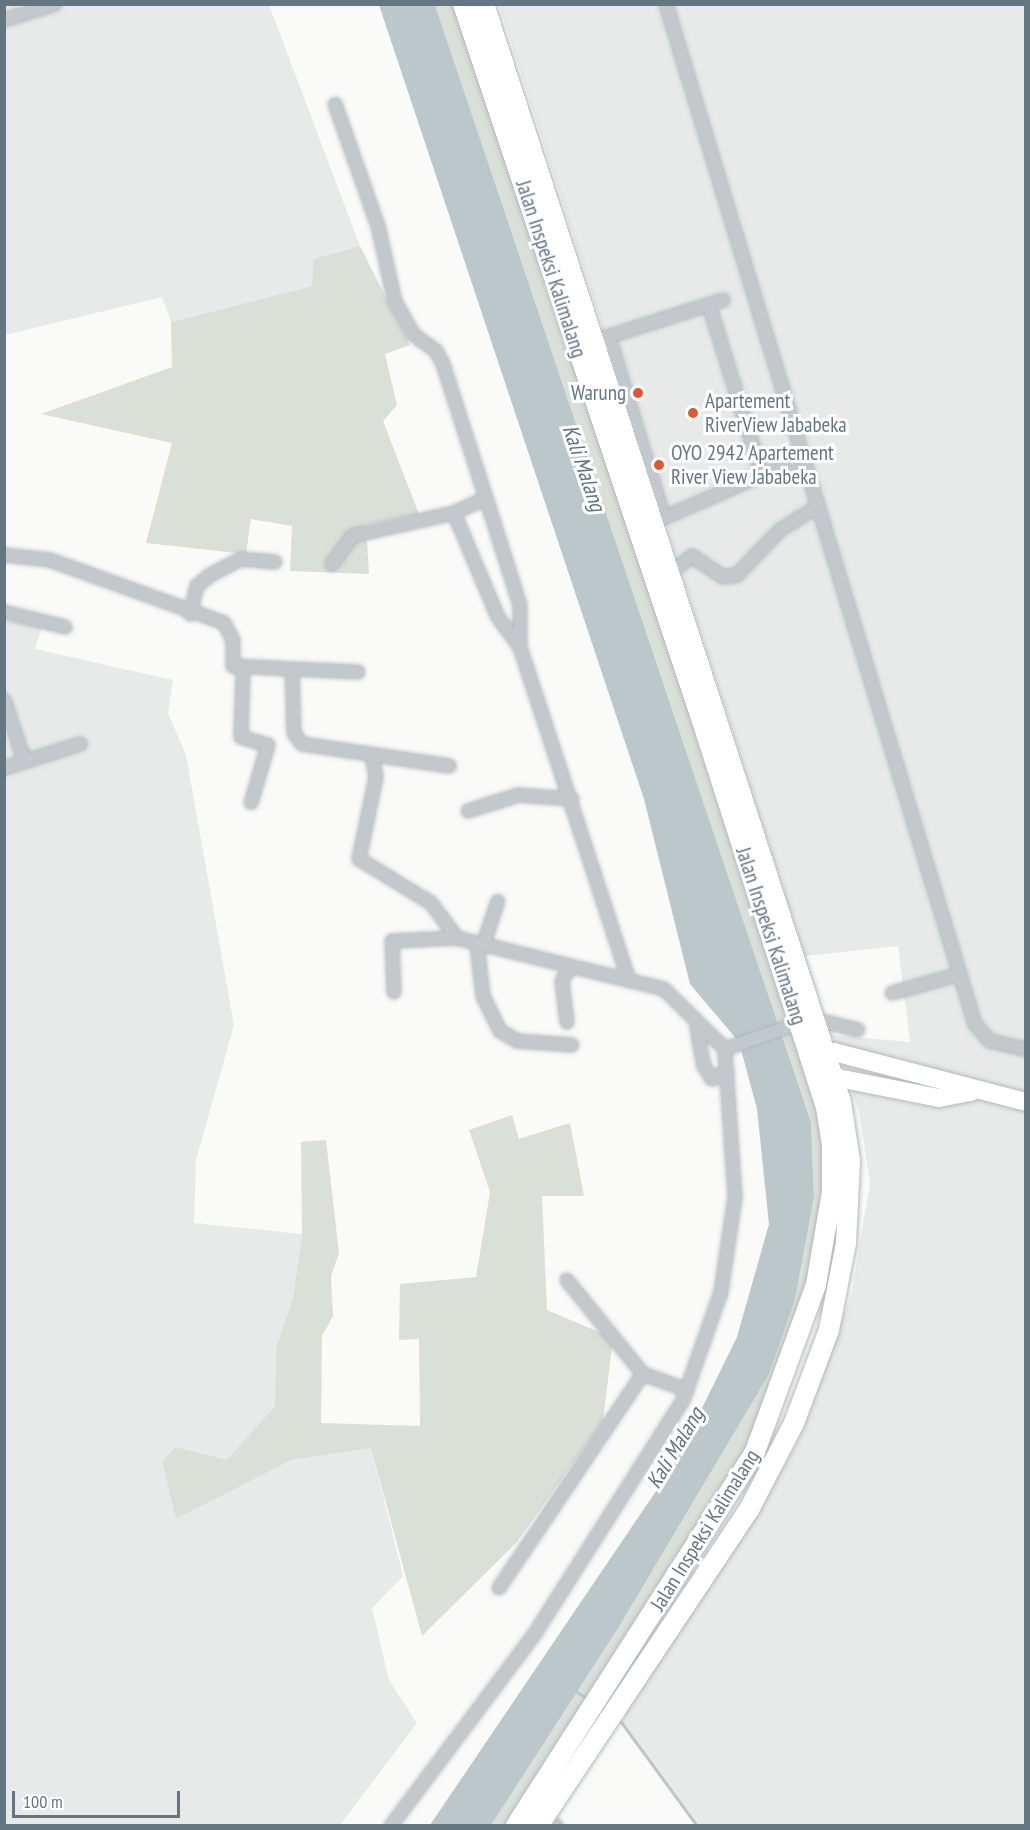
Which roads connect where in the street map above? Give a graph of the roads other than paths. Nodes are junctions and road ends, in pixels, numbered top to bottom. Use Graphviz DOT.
graph roads {
  1 [pos="55,4"];
  2 [pos="463,4"];
  3 [pos="484,4"];
  4 [pos="666,4"];
  5 [pos="4,20"];
  6 [pos="335,104"];
  7 [pos="723,300"];
  8 [pos="709,305"];
  9 [pos="601,339"];
  10 [pos="802,459"];
  11 [pos="762,475"];
  12 [pos="486,498"];
  13 [pos="817,507"];
  14 [pos="454,513"];
  15 [pos="658,520"];
  16 [pos="4,555"];
  17 [pos="275,562"];
  18 [pos="332,564"];
  19 [pos="669,574"];
  20 [pos="4,612"];
  21 [pos="190,614"];
  22 [pos="65,627"];
  23 [pos="520,647"];
  24 [pos="243,668"];
  25 [pos="292,669"];
  26 [pos="358,672"];
  27 [pos="4,700"];
  28 [pos="80,744"];
  29 [pos="372,756"];
  30 [pos="25,762"];
  31 [pos="449,766"];
  32 [pos="4,768"];
  33 [pos="572,799"];
  34 [pos="251,803"];
  35 [pos="468,811"];
  36 [pos="498,901"];
  37 [pos="457,938"];
  38 [pos="480,945"];
  39 [pos="570,967"];
  40 [pos="960,974"];
  41 [pos="629,980"];
  42 [pos="394,992"];
  43 [pos="892,993"];
  44 [pos="807,1021"];
  45 [pos="567,1022"];
  46 [pos="697,1028"];
  47 [pos="858,1030"];
  48 [pos="572,1046"];
  49 [pos="730,1046"];
  50 [pos="1026,1049"];
  51 [pos="817,1052"];
  52 [pos="727,1072"];
  53 [pos="825,1079"];
  54 [pos="971,1092"];
  55 [pos="1026,1102"];
  56 [pos="833,1105"];
  57 [pos="567,1280"];
  58 [pos="643,1374"];
  59 [pos="687,1390"];
  60 [pos="750,1460"];
  61 [pos="770,1471"];
  62 [pos="499,1588"];
  63 [pos="536,1821"];
  64 [pos="391,1826"];
  1 -- 5 [label="street"];
  2 -- 44 [label="main road, Jalan Inspeksi Kalimalang"];
  3 -- 9 [label="main road, Jalan Inspeksi Kalimalang"];
  4 -- 10 [label="street"];
  6 -- 12 [label="street"];
  7 -- 8 [label="street"];
  8 -- 9 [label="street"];
  8 -- 11 [label="street"];
  9 -- 15 [label="main road, Jalan Inspeksi Kalimalang"];
  10 -- 11 [label="street"];
  10 -- 13 [label="street"];
  11 -- 15 [label="street"];
  12 -- 14 [label="street"];
  12 -- 23 [label="street"];
  13 -- 19 [label="street"];
  13 -- 40 [label="street"];
  14 -- 18 [label="street"];
  14 -- 23 [label="street"];
  15 -- 19 [label="main road, Jalan Inspeksi Kalimalang"];
  16 -- 21 [label="street"];
  17 -- 21 [label="street"];
  19 -- 44 [label="main road, Jalan Inspeksi Kalimalang"];
  20 -- 22 [label="street"];
  21 -- 24 [label="street"];
  23 -- 33 [label="street"];
  24 -- 25 [label="street"];
  24 -- 34 [label="street"];
  25 -- 26 [label="street"];
  25 -- 29 [label="street"];
  27 -- 30 [label="street"];
  28 -- 30 [label="street"];
  29 -- 31 [label="street"];
  29 -- 37 [label="street"];
  30 -- 32 [label="street"];
  33 -- 35 [label="street"];
  33 -- 41 [label="street"];
  36 -- 38 [label="street"];
  37 -- 38 [label="street"];
  37 -- 42 [label="street"];
  38 -- 39 [label="street"];
  38 -- 48 [label="street"];
  39 -- 41 [label="street"];
  39 -- 45 [label="street"];
  40 -- 43 [label="street"];
  40 -- 50 [label="street"];
  41 -- 46 [label="street"];
  44 -- 47 [label="street"];
  44 -- 49 [label="street"];
  44 -- 51 [label="main road, Jalan Inspeksi Kalimalang"];
  46 -- 49 [label="street"];
  46 -- 52 [label="street"];
  49 -- 52 [label="street"];
  51 -- 53 [label="main road, Jalan Inspeksi Kalimalang"];
  51 -- 54 [label="street"];
  52 -- 59 [label="street"];
  53 -- 54 [label="street"];
  53 -- 56 [label="main road, Jalan Inspeksi Kalimalang"];
  54 -- 55 [label="street"];
  56 -- 60 [label="main road, Jalan Inspeksi Kalimalang"];
  56 -- 61 [label="main road, Jalan Inspeksi Kalimalang"];
  57 -- 58 [label="street"];
  58 -- 59 [label="street"];
  58 -- 62 [label="street"];
  59 -- 64 [label="street"];
  60 -- 61 [label="main road"];
  60 -- 63 [label="main road, Jalan Inspeksi Kalimalang"];
  61 -- 63 [label="main road, Jalan Inspeksi Kalimalang"];
}
